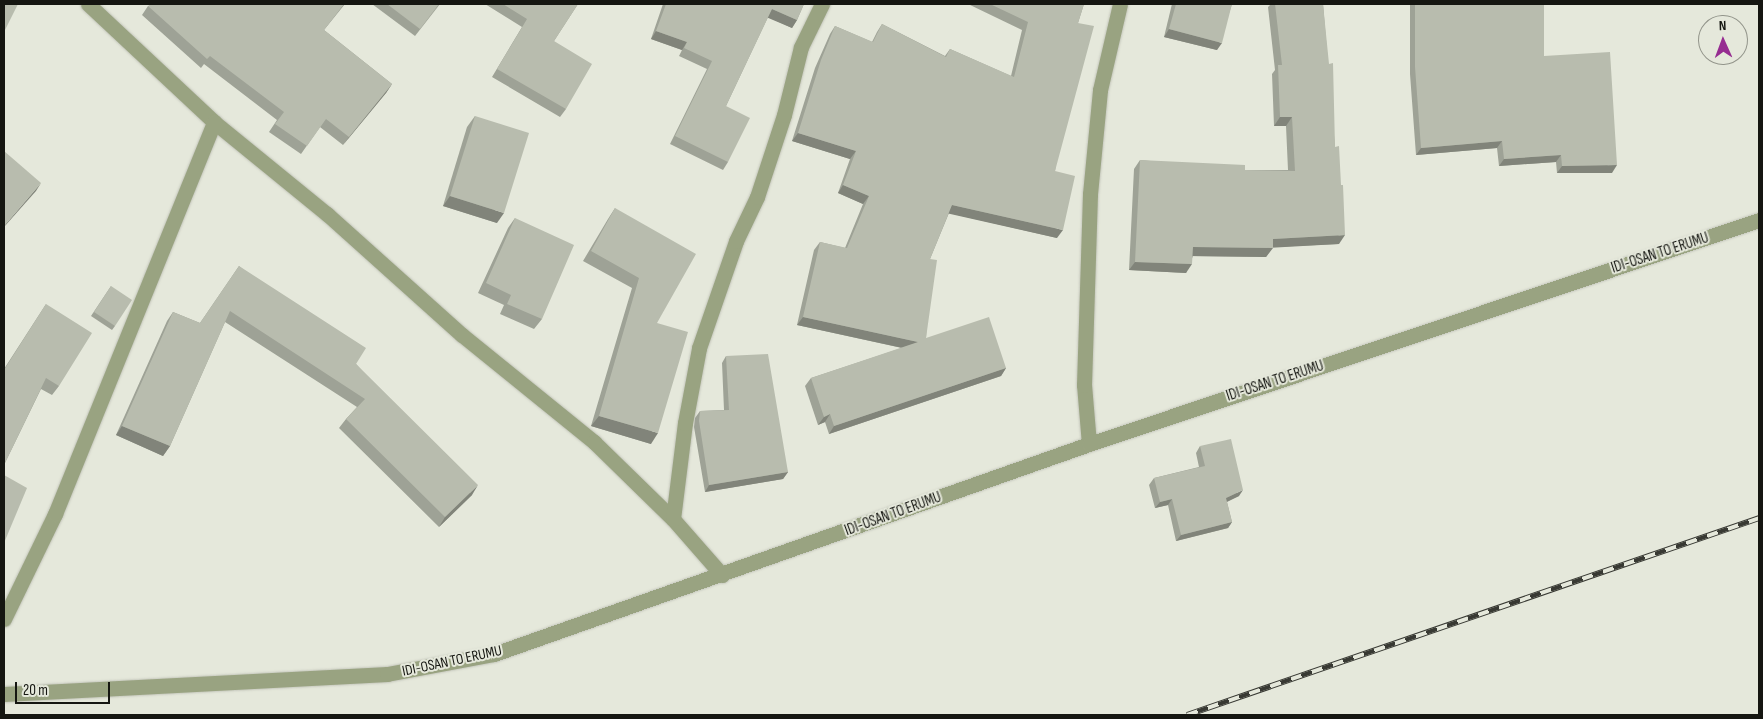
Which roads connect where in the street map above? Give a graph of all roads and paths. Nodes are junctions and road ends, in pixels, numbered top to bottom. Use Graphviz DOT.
graph roads {
  1 [pos="89,4"];
  2 [pos="822,4"];
  3 [pos="1120,4"];
  4 [pos="214,122"];
  5 [pos="1759,220"];
  6 [pos="1089,444"];
  7 [pos="673,519"];
  8 [pos="722,575"];
  9 [pos="4,620"];
  10 [pos="4,694"];
  1 -- 4 [label="street"];
  2 -- 7 [label="street"];
  3 -- 6 [label="street"];
  4 -- 7 [label="street"];
  4 -- 9 [label="street"];
  5 -- 6 [label="street, IDI-OSAN TO ERUMU"];
  6 -- 8 [label="street, IDI-OSAN TO ERUMU"];
  7 -- 8 [label="street"];
  8 -- 10 [label="street, IDI-OSAN TO ERUMU"];
}
